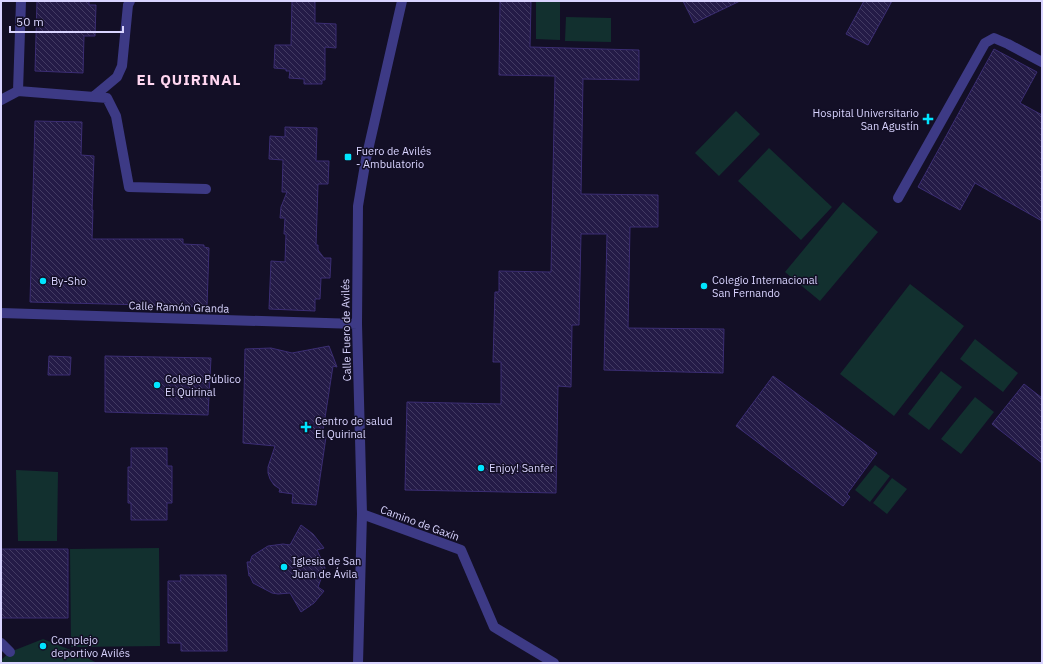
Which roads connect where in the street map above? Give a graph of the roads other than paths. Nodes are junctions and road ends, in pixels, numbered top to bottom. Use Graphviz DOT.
graph roads {
  1 [pos="21,1"];
  2 [pos="130,1"];
  3 [pos="402,1"];
  4 [pos="1042,62"];
  5 [pos="18,91"];
  6 [pos="93,97"];
  7 [pos="1,100"];
  8 [pos="206,189"];
  9 [pos="898,198"];
  10 [pos="1,313"];
  11 [pos="357,324"];
  12 [pos="362,514"];
  13 [pos="1,643"];
  14 [pos="10,652"];
  15 [pos="358,663"];
  16 [pos="554,663"];
  1 -- 5 [label="street"];
  2 -- 6 [label="street"];
  3 -- 11 [label="street, Calle Fuero de Avilés"];
  4 -- 9 [label="street"];
  5 -- 6 [label="street"];
  5 -- 7 [label="street"];
  6 -- 8 [label="street"];
  10 -- 11 [label="street, Calle Ramón Granda"];
  11 -- 12 [label="street, Calle Fuero de Avilés"];
  12 -- 15 [label="street, Calle Fuero de Avilés"];
  12 -- 16 [label="street, Camino de Gaxín"];
  13 -- 14 [label="street"];
}
